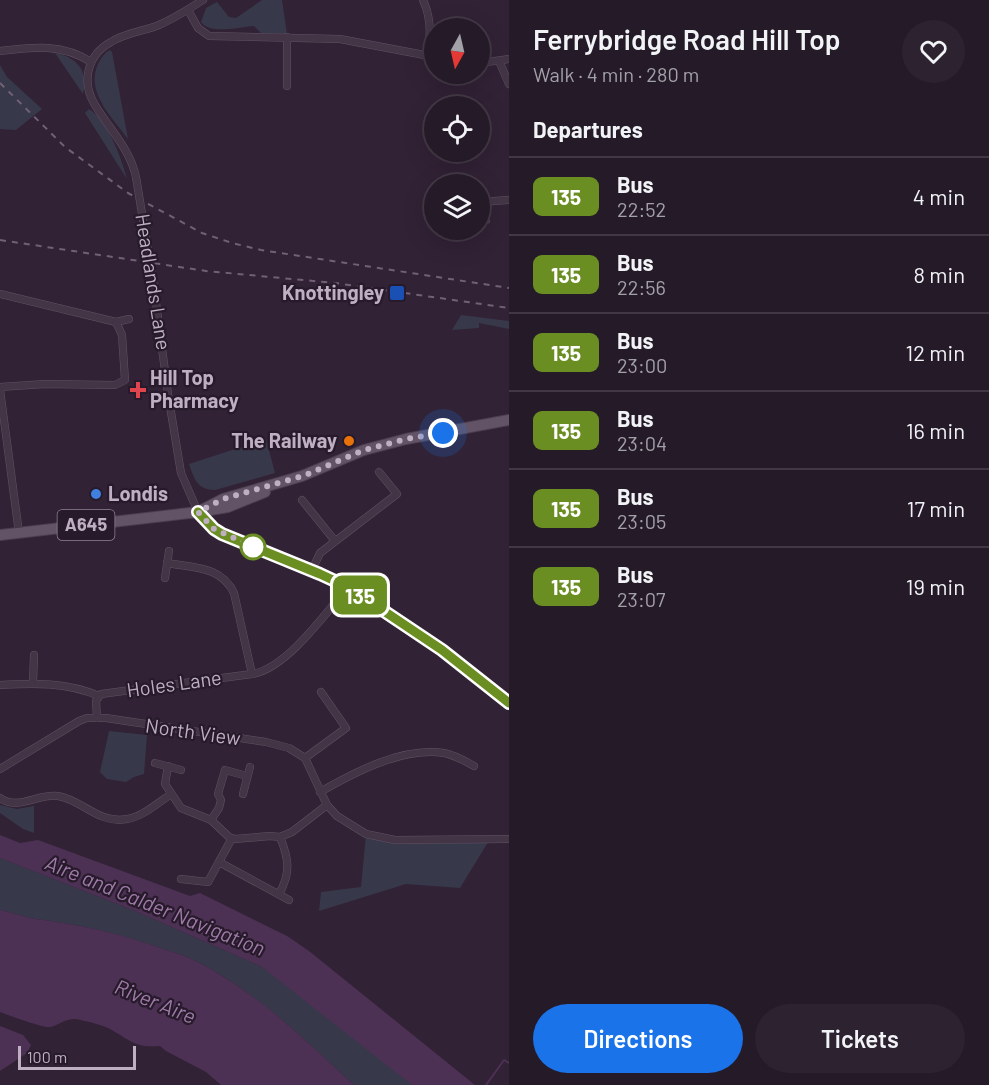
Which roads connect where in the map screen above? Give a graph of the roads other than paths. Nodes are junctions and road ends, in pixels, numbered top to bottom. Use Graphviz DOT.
graph roads {
  1 [pos="204,0"];
  2 [pos="423,0"];
  3 [pos="188,10"];
  4 [pos="428,18"];
  5 [pos="287,37"];
  6 [pos="0,51"];
  7 [pos="424,55"];
  8 [pos="509,59"];
  9 [pos="500,61"];
  10 [pos="91,62"];
  11 [pos="490,62"];
  12 [pos="509,84"];
  13 [pos="287,86"];
  14 [pos="509,200"];
  15 [pos="490,202"];
  16 [pos="0,294"];
  17 [pos="129,319"];
  18 [pos="115,321"];
  19 [pos="0,389"];
  20 [pos="509,420"];
  21 [pos="379,472"];
  22 [pos="302,500"];
  23 [pos="198,512"];
  24 [pos="19,533"];
  25 [pos="0,535"];
  26 [pos="335,541"];
  27 [pos="169,551"];
  28 [pos="167,563"];
  29 [pos="312,570"];
  30 [pos="165,578"];
  31 [pos="348,587"];
  32 [pos="34,655"];
  33 [pos="252,674"];
  34 [pos="33,683"];
  35 [pos="0,685"];
  36 [pos="321,692"];
  37 [pos="99,696"];
  38 [pos="509,703"];
  39 [pos="97,718"];
  40 [pos="305,758"];
  41 [pos="155,763"];
  42 [pos="168,766"];
  43 [pos="474,766"];
  44 [pos="250,767"];
  45 [pos="0,769"];
  46 [pos="180,770"];
  47 [pos="247,776"];
  48 [pos="320,792"];
  49 [pos="171,794"];
  50 [pos="243,794"];
  51 [pos="0,798"];
  52 [pos="327,806"];
  53 [pos="211,820"];
  54 [pos="280,837"];
  55 [pos="232,838"];
  56 [pos="509,839"];
  57 [pos="219,862"];
  58 [pos="182,879"];
  59 [pos="279,894"];
  60 [pos="289,900"];
  1 -- 3 [label="street"];
  2 -- 4 [label="street"];
  3 -- 5 [label="street"];
  3 -- 10 [label="street"];
  5 -- 7 [label="street"];
  5 -- 13 [label="street"];
  6 -- 10 [label="street"];
  8 -- 9 [label="street"];
  9 -- 11 [label="street"];
  9 -- 12 [label="street"];
  10 -- 23 [label="street, Headlands Lane, bridge"];
  14 -- 15 [label="street"];
  16 -- 18 [label="street"];
  17 -- 18 [label="street"];
  18 -- 19 [label="street"];
  19 -- 24 [label="street"];
  20 -- 23 [label="main road, A645"];
  21 -- 26 [label="street"];
  22 -- 26 [label="street"];
  23 -- 24 [label="main road, A645"];
  23 -- 29 [label="main road"];
  24 -- 25 [label="main road, A645"];
  26 -- 29 [label="street"];
  27 -- 28 [label="street"];
  28 -- 30 [label="street"];
  28 -- 33 [label="street"];
  29 -- 31 [label="main road"];
  31 -- 33 [label="street, Holes Lane"];
  31 -- 38 [label="main road"];
  32 -- 34 [label="street"];
  33 -- 37 [label="street, Holes Lane"];
  34 -- 35 [label="street"];
  34 -- 37 [label="street"];
  36 -- 40 [label="street"];
  37 -- 39 [label="street, Holes Lane"];
  39 -- 40 [label="street, North View"];
  39 -- 45 [label="street"];
  40 -- 48 [label="street"];
  41 -- 42 [label="street"];
  42 -- 46 [label="street"];
  42 -- 49 [label="street"];
  43 -- 48 [label="street"];
  44 -- 47 [label="street"];
  47 -- 50 [label="street"];
  47 -- 53 [label="street"];
  48 -- 52 [label="street"];
  49 -- 51 [label="street"];
  49 -- 53 [label="street"];
  52 -- 54 [label="street"];
  52 -- 56 [label="street"];
  53 -- 55 [label="street"];
  54 -- 55 [label="street"];
  54 -- 59 [label="street"];
  55 -- 57 [label="street"];
  57 -- 58 [label="street"];
  57 -- 59 [label="street"];
  59 -- 60 [label="street"];
}
